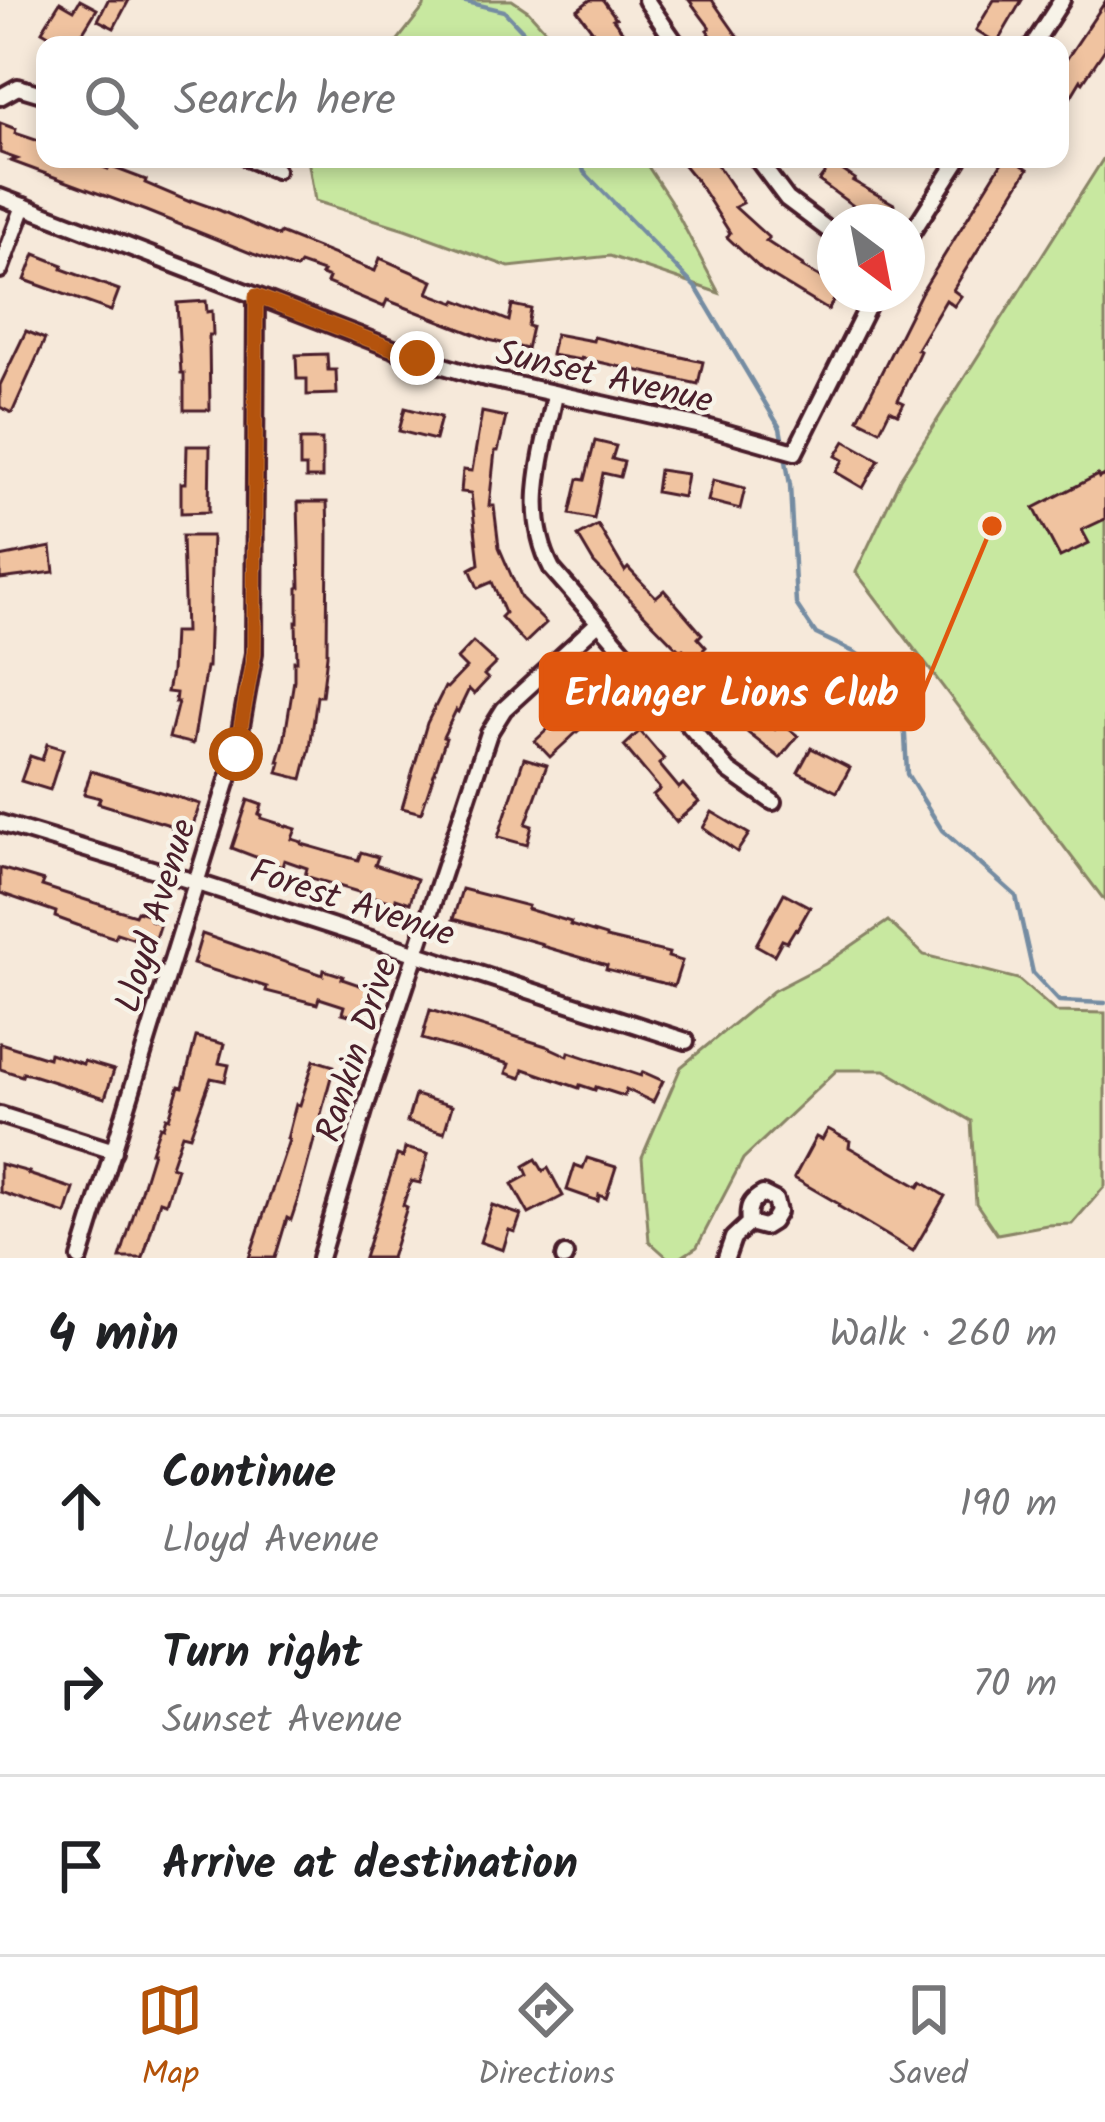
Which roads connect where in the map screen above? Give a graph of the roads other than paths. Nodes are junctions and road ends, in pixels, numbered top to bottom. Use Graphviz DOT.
graph roads {
  1 [pos="646,0"];
  2 [pos="1061,0"];
  3 [pos="671,36"];
  4 [pos="1039,36"];
  5 [pos="36,92"];
  6 [pos="0,97"];
  7 [pos="271,168"];
  8 [pos="764,168"];
  9 [pos="953,168"];
  10 [pos="276,170"];
  11 [pos="0,197"];
  12 [pos="24,206"];
  13 [pos="925,212"];
  14 [pos="817,222"];
  15 [pos="0,270"];
  16 [pos="256,296"];
  17 [pos="865,312"];
  18 [pos="556,395"];
  19 [pos="598,623"];
  20 [pos="773,802"];
  21 [pos="0,823"];
  22 [pos="195,881"];
  23 [pos="418,952"];
  24 [pos="686,1041"];
  25 [pos="0,1115"];
  26 [pos="114,1151"];
  27 [pos="749,1223"];
  28 [pos="80,1258"];
  29 [pos="320,1258"];
  30 [pos="726,1258"];
  1 -- 3 [label="street"];
  2 -- 4 [label="street"];
  5 -- 6 [label="street"];
  7 -- 10 [label="street"];
  8 -- 14 [label="street"];
  9 -- 13 [label="street"];
  11 -- 12 [label="street, Sunset Avenue"];
  12 -- 15 [label="street"];
  12 -- 16 [label="street, Sunset Avenue"];
  16 -- 18 [label="street, Sunset Avenue"];
  16 -- 22 [label="street, Lloyd Avenue"];
  17 -- 18 [label="street, Sunset Avenue"];
  18 -- 19 [label="street"];
  19 -- 20 [label="street"];
  19 -- 23 [label="street, Rankin Drive"];
  21 -- 22 [label="street, Forest Avenue"];
  22 -- 23 [label="street, Forest Avenue"];
  22 -- 26 [label="street, Lloyd Avenue"];
  23 -- 24 [label="street, Forest Avenue"];
  23 -- 29 [label="street, Rankin Drive"];
  25 -- 26 [label="street"];
  26 -- 28 [label="street, Lloyd Avenue"];
  27 -- 30 [label="street"];
}
